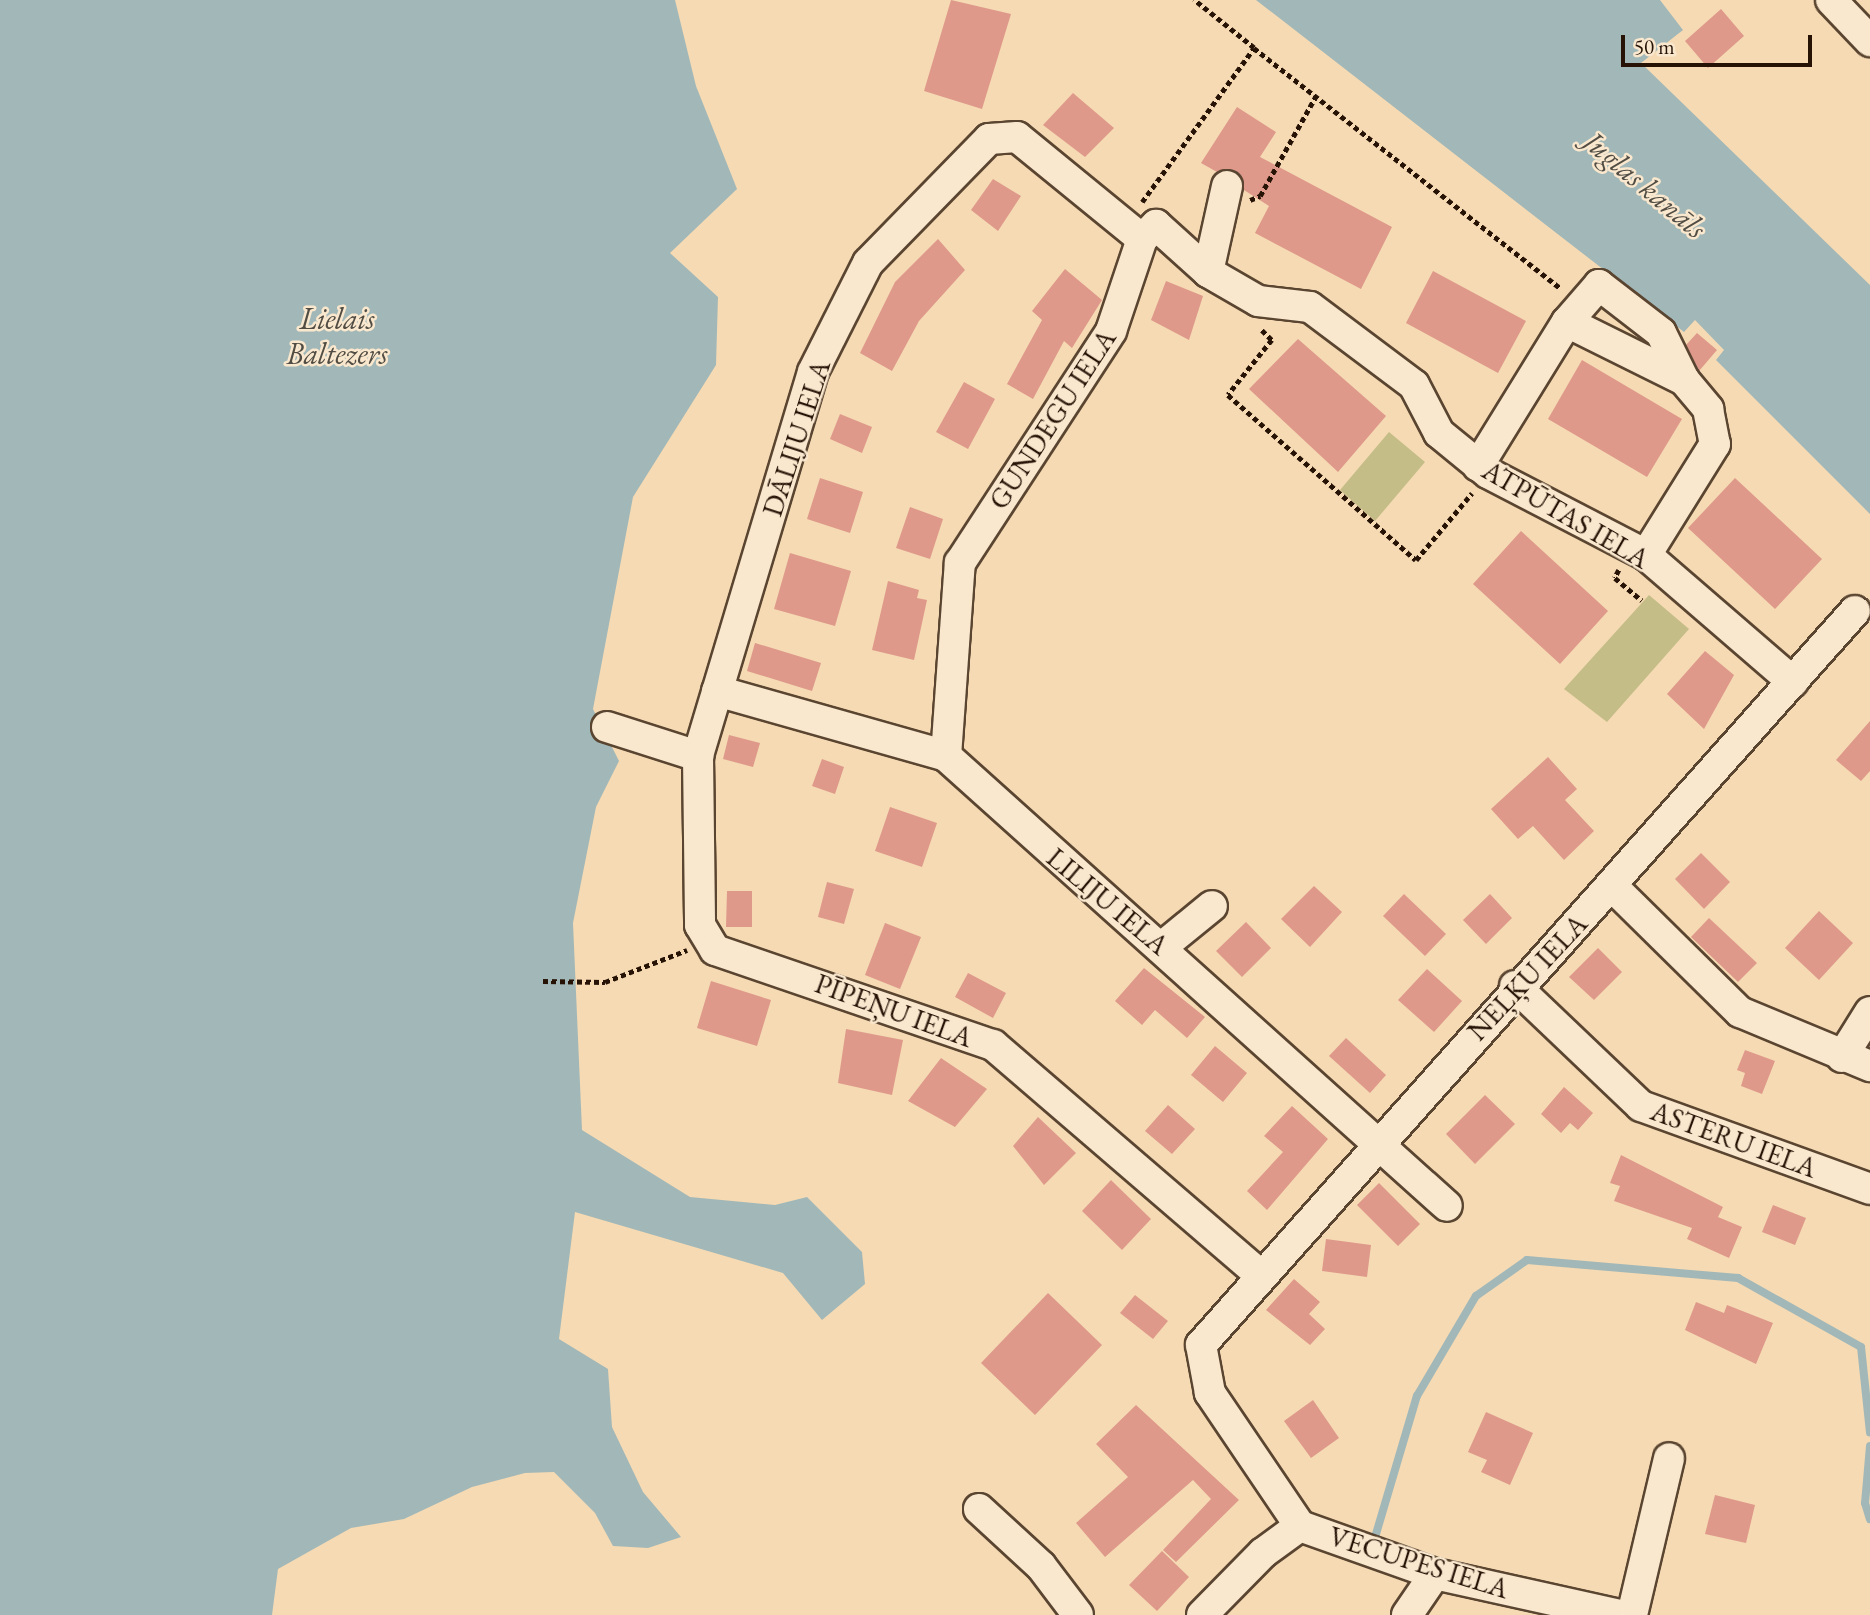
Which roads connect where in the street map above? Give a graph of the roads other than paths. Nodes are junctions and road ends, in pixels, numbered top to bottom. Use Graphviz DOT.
graph roads {
  1 [pos="1831,0"];
  2 [pos="1870,41"];
  3 [pos="1227,186"];
  4 [pos="1133,232"];
  5 [pos="1208,272"];
  6 [pos="1574,314"];
  7 [pos="1684,380"];
  8 [pos="1483,470"];
  9 [pos="1646,555"];
  10 [pos="1855,611"];
  11 [pos="1793,682"];
  12 [pos="718,691"];
  13 [pos="607,727"];
  14 [pos="698,756"];
  15 [pos="946,756"];
  16 [pos="1611,885"];
  17 [pos="1212,906"];
  18 [pos="1163,946"];
  19 [pos="1516,986"];
  20 [pos="1870,1012"];
  21 [pos="1842,1057"];
  22 [pos="1870,1066"];
  23 [pos="1378,1142"];
  24 [pos="1870,1189"];
  25 [pos="1447,1206"];
  26 [pos="1259,1274"];
  27 [pos="1669,1458"];
  28 [pos="979,1509"];
  29 [pos="1300,1526"];
  30 [pos="1436,1574"];
  31 [pos="1078,1615"];
  32 [pos="1202,1615"];
  33 [pos="1408,1615"];
  34 [pos="1620,1615"];
  35 [pos="1632,1615"];
  1 -- 2 [label="street"];
  3 -- 5 [label="street"];
  4 -- 5 [label="street, ATPŪTAS IELA"];
  4 -- 12 [label="street, DĀLIJU IELA"];
  4 -- 15 [label="street, GUNDEGU IELA"];
  5 -- 8 [label="street, ATPŪTAS IELA"];
  6 -- 7 [label="street"];
  6 -- 7 [label="street"];
  6 -- 8 [label="street"];
  7 -- 9 [label="street"];
  8 -- 9 [label="street, ATPŪTAS IELA"];
  9 -- 11 [label="street, ATPŪTAS IELA"];
  10 -- 11 [label="street, NEĻĶU IELA"];
  11 -- 16 [label="street, NEĻĶU IELA"];
  12 -- 14 [label="street"];
  12 -- 15 [label="street, LILIJU IELA"];
  13 -- 14 [label="street"];
  14 -- 26 [label="street, PĪPEŅU IELA"];
  15 -- 18 [label="street, LILIJU IELA"];
  16 -- 19 [label="street, NEĻĶU IELA"];
  16 -- 21 [label="street"];
  17 -- 18 [label="street"];
  18 -- 23 [label="street, LILIJU IELA"];
  19 -- 23 [label="street, NEĻĶU IELA"];
  19 -- 24 [label="street, ASTERU IELA"];
  20 -- 21 [label="street"];
  21 -- 22 [label="street"];
  23 -- 25 [label="street, LILIJU IELA"];
  23 -- 26 [label="street, NEĻĶU IELA"];
  26 -- 29 [label="street, NEĻĶU IELA"];
  27 -- 35 [label="street"];
  28 -- 31 [label="street"];
  29 -- 30 [label="street, VECUPES IELA"];
  29 -- 32 [label="street"];
  30 -- 33 [label="street"];
  30 -- 34 [label="street, VECUPES IELA"];
}
